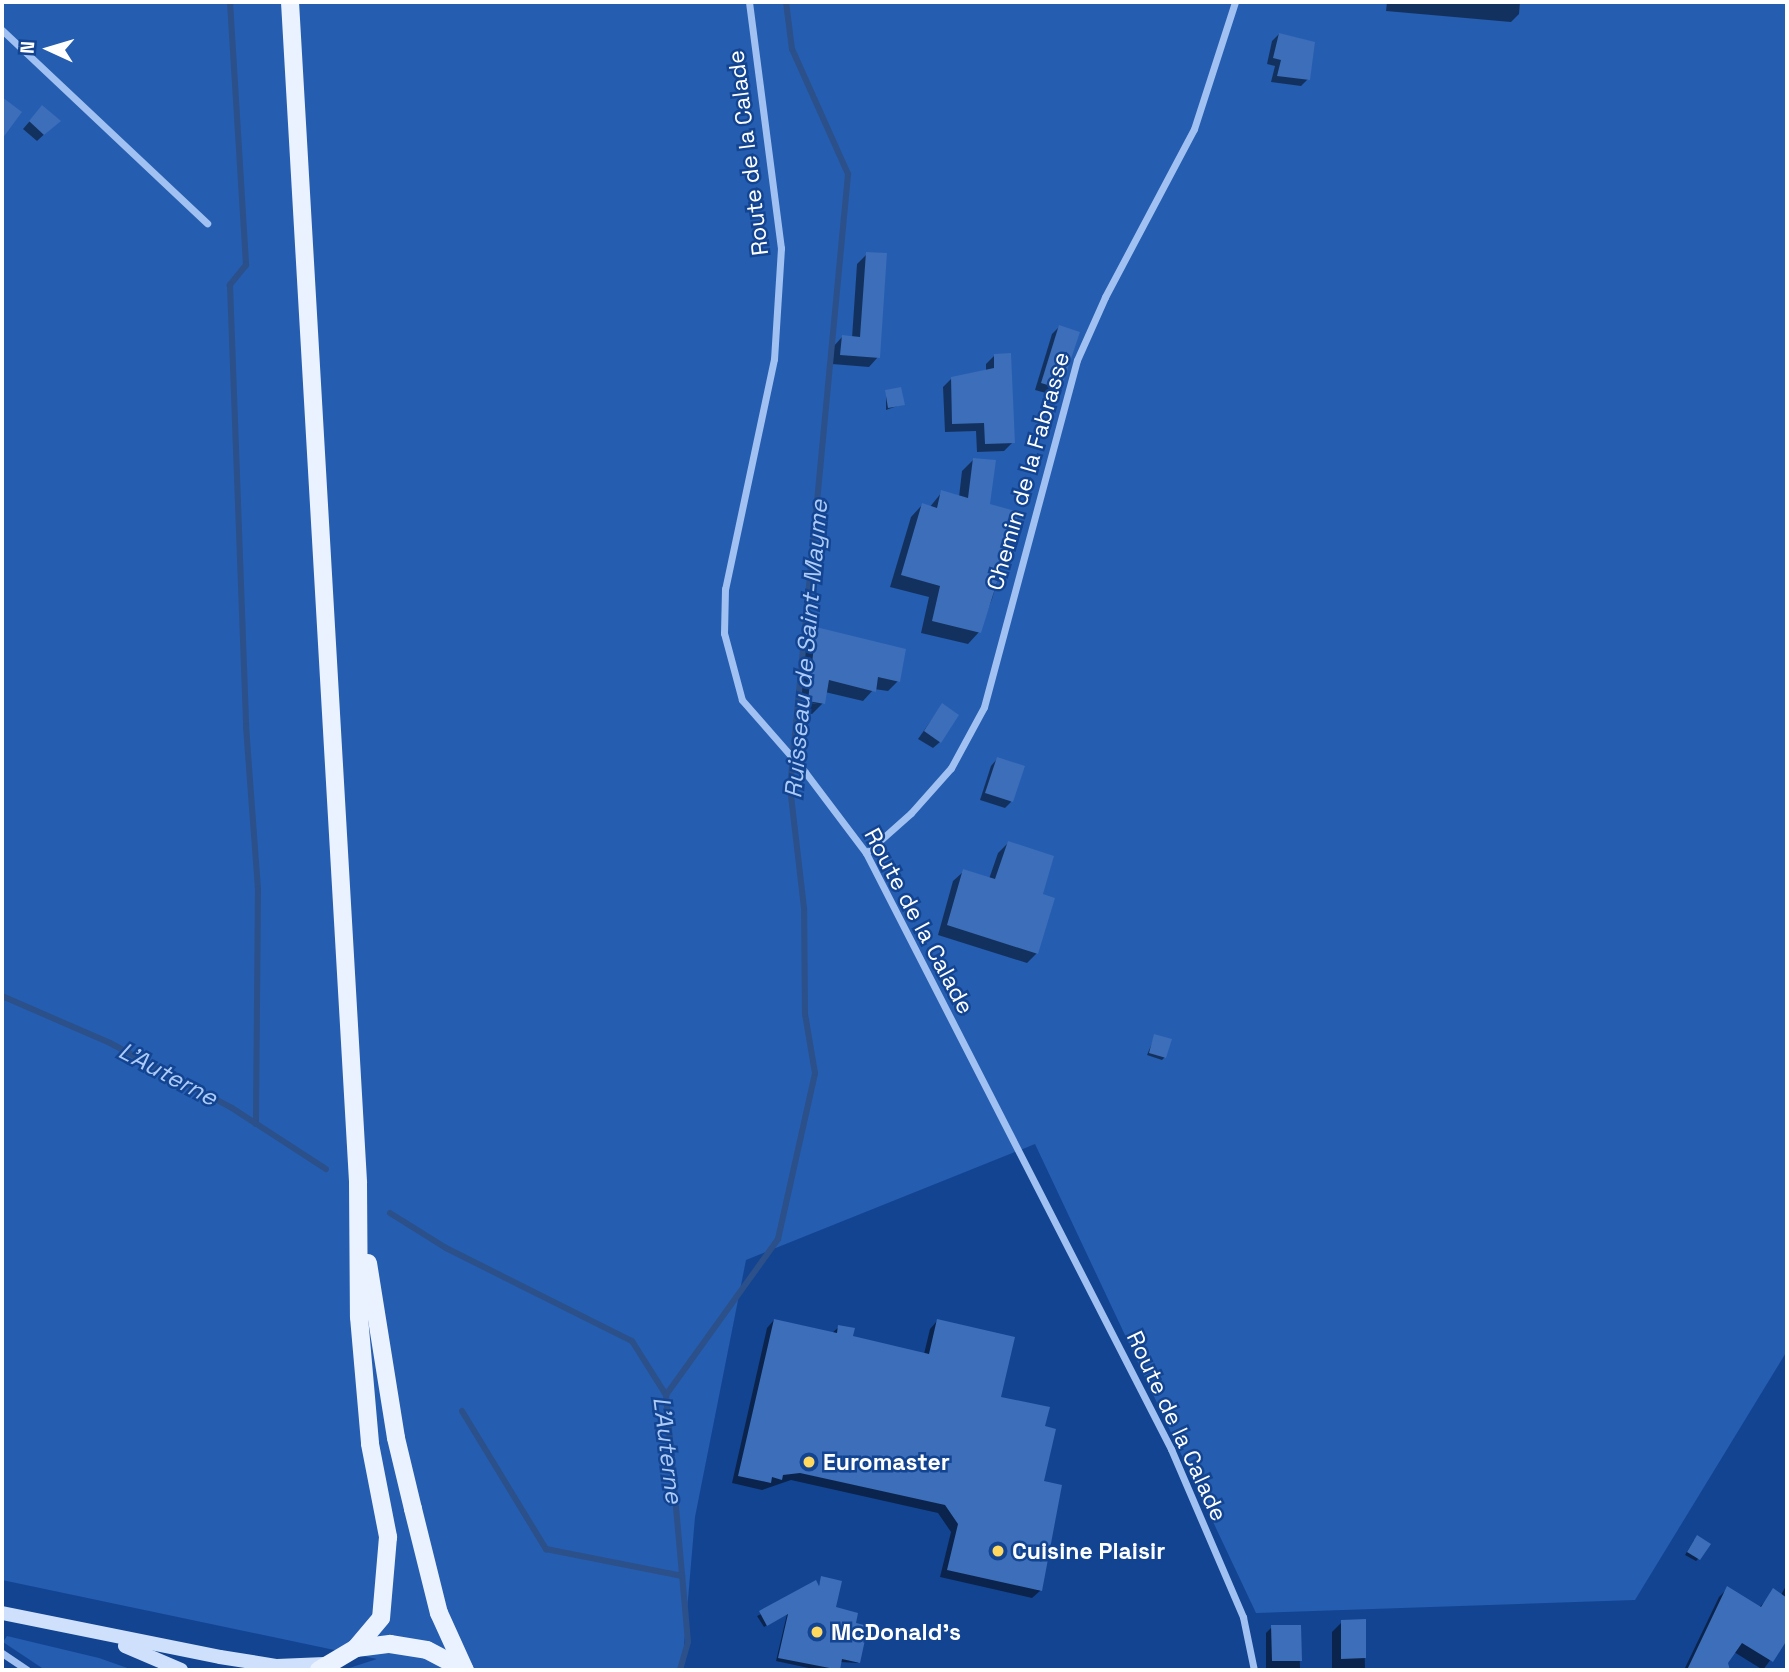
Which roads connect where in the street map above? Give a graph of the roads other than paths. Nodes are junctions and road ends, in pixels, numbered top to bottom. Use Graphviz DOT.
graph roads {
  1 [pos="290,2"];
  2 [pos="749,2"];
  3 [pos="1235,2"];
  4 [pos="2,30"];
  5 [pos="207,223"];
  6 [pos="866,853"];
  7 [pos="358,1183"];
  8 [pos="2,1614"];
  9 [pos="94,1634"];
  10 [pos="356,1648"];
  11 [pos="2,1653"];
  12 [pos="322,1667"];
  13 [pos="465,1669"];
  14 [pos="27,1670"];
  15 [pos="181,1670"];
  16 [pos="1254,1670"];
  1 -- 7 [label="main road"];
  2 -- 6 [label="street, Route de la Calade"];
  3 -- 6 [label="street, Chemin de la Fabrasse"];
  4 -- 5 [label="street"];
  6 -- 16 [label="street, Route de la Calade"];
  7 -- 10 [label="main road"];
  7 -- 13 [label="main road"];
  8 -- 9 [label="main road"];
  9 -- 12 [label="main road"];
  9 -- 15 [label="main road"];
  10 -- 12 [label="main road"];
  10 -- 13 [label="main road"];
  11 -- 14 [label="street"];
}
